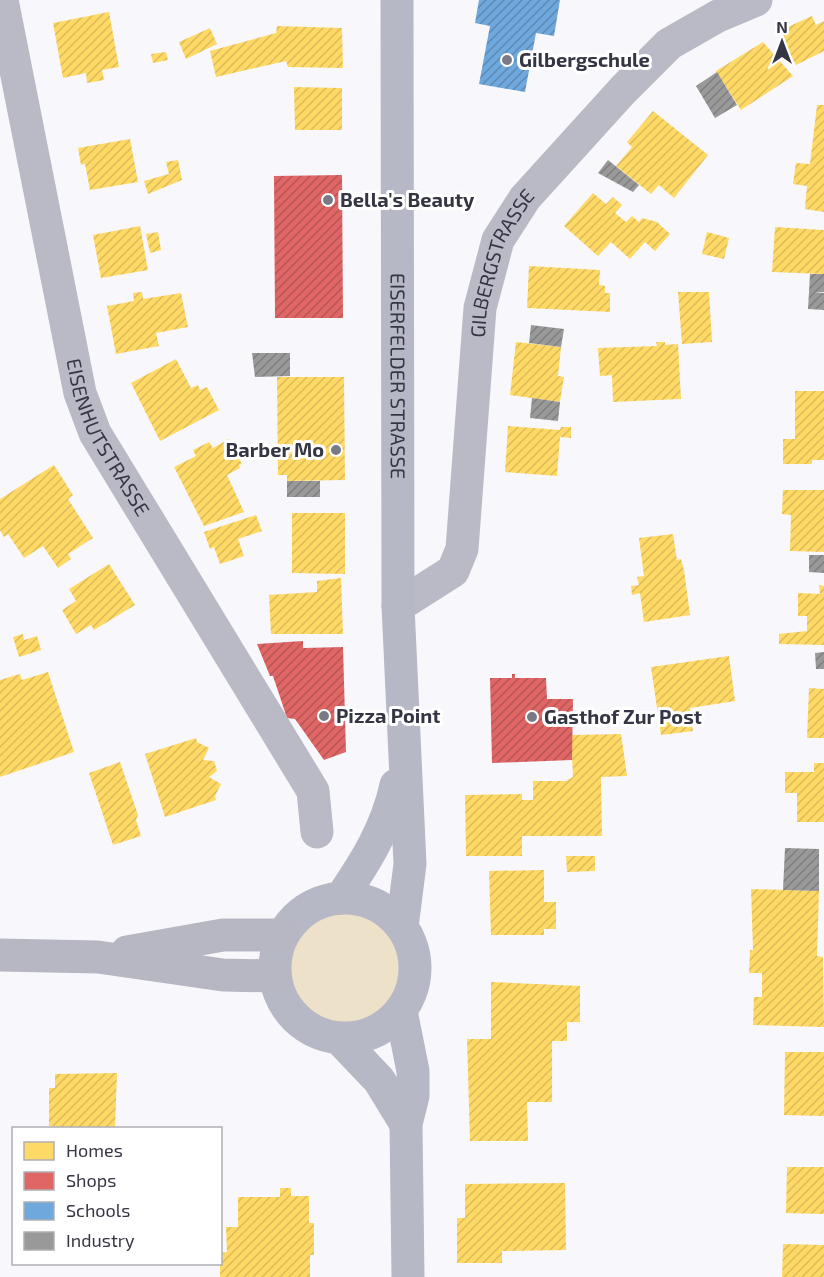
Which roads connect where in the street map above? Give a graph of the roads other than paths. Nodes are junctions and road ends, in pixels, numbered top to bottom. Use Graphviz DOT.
graph roads {
  1 [pos="2,0"];
  2 [pos="397,0"];
  3 [pos="756,0"];
  4 [pos="398,606"];
  5 [pos="403,754"];
  6 [pos="317,832"];
  7 [pos="341,898"];
  8 [pos="402,927"];
  9 [pos="283,935"];
  10 [pos="0,955"];
  11 [pos="98,957"];
  12 [pos="275,976"];
  13 [pos="400,1011"];
  14 [pos="339,1038"];
  15 [pos="406,1124"];
  16 [pos="408,1277"];
  1 -- 6 [label="street, EISENHUTSTRASSE"];
  2 -- 4 [label="main road, EISERFELDER STRASSE"];
  3 -- 4 [label="street, GILBERGSTRASSE"];
  4 -- 5 [label="main road, EISERFELDER STRASSE"];
  5 -- 7 [label="main road, EISERFELDER STRASSE"];
  5 -- 8 [label="main road, EISERFELDER STRASSE"];
  7 -- 8 [label="main road, EISERFELDER STRASSE"];
  7 -- 9 [label="main road, EISERFELDER STRASSE"];
  8 -- 13 [label="main road, EISERFELDER STRASSE"];
  9 -- 11 [label="highway"];
  9 -- 12 [label="main road, EISERFELDER STRASSE"];
  10 -- 11 [label="highway"];
  11 -- 12 [label="highway"];
  12 -- 14 [label="main road, EISERFELDER STRASSE"];
  13 -- 14 [label="main road, EISERFELDER STRASSE"];
  13 -- 15 [label="main road"];
  14 -- 15 [label="main road, EISERFELDER STRASSE"];
  15 -- 16 [label="main road"];
}
